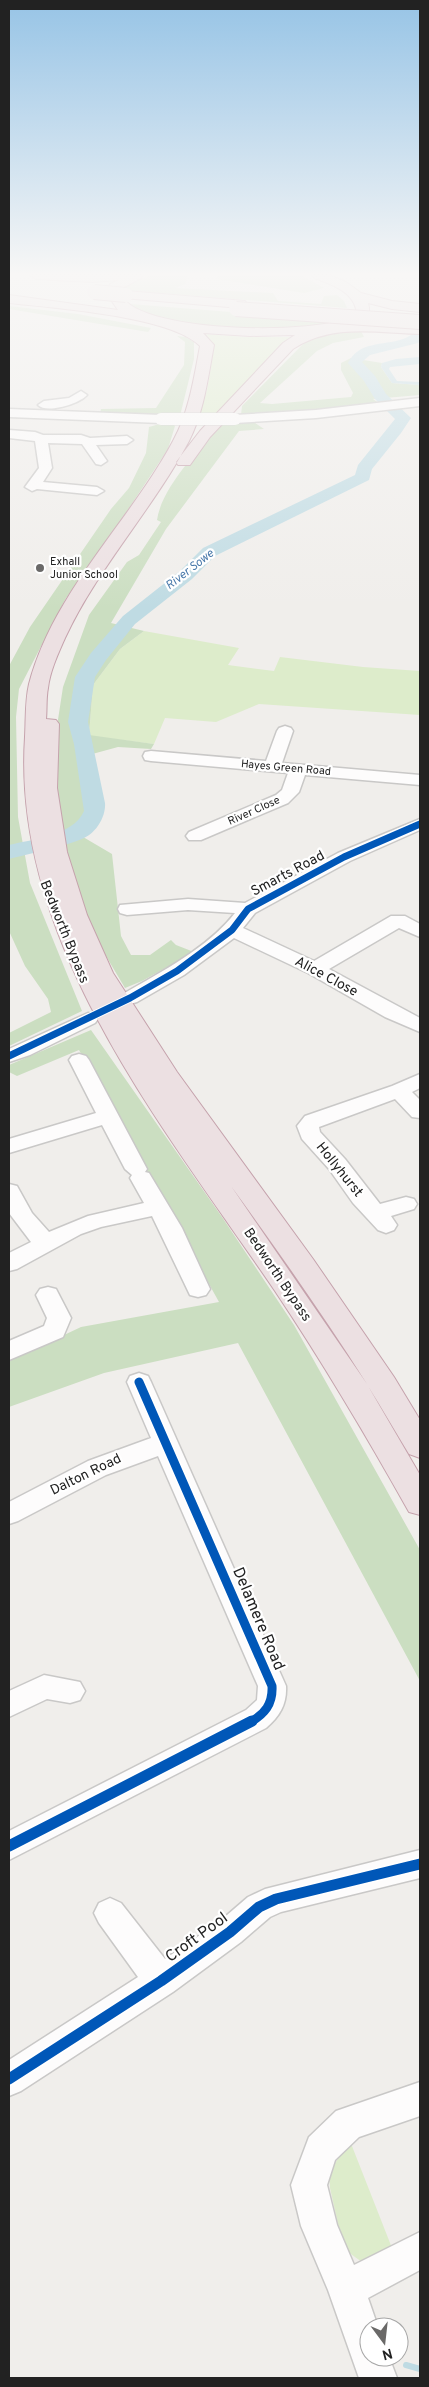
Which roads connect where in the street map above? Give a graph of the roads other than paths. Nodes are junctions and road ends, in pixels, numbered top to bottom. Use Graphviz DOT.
graph roads {
  1 [pos="200,386"];
  2 [pos="250,386"];
  3 [pos="80,396"];
  4 [pos="420,402"];
  5 [pos="14,413"];
  6 [pos="9,434"];
  7 [pos="41,439"];
  8 [pos="127,440"];
  9 [pos="87,442"];
  10 [pos="118,459"];
  11 [pos="97,490"];
  12 [pos="285,730"];
  13 [pos="151,756"];
  14 [pos="272,767"];
  15 [pos="298,770"];
  16 [pos="420,778"];
  17 [pos="40,810"];
  18 [pos="420,824"];
  19 [pos="195,837"];
  20 [pos="127,909"];
  21 [pos="248,909"];
  22 [pos="232,930"];
  23 [pos="420,931"];
  24 [pos="314,969"];
  25 [pos="130,998"];
  26 [pos="88,1019"];
  27 [pos="420,1026"];
  28 [pos="9,1056"];
  29 [pos="79,1060"];
  30 [pos="420,1080"];
  31 [pos="399,1091"];
  32 [pos="420,1112"];
  33 [pos="107,1117"];
  34 [pos="9,1146"];
  35 [pos="9,1191"];
  36 [pos="406,1204"];
  37 [pos="158,1207"];
  38 [pos="46,1244"];
  39 [pos="9,1263"];
  40 [pos="198,1289"];
  41 [pos="48,1295"];
  42 [pos="325,1321"];
  43 [pos="9,1351"];
  44 [pos="140,1382"];
  45 [pos="166,1443"];
  46 [pos="420,1446"];
  47 [pos="420,1503"];
  48 [pos="9,1514"];
  49 [pos="70,1690"];
  50 [pos="9,1705"];
  51 [pos="9,1846"];
  52 [pos="420,1864"];
  53 [pos="110,1913"];
  54 [pos="161,1981"];
  55 [pos="9,2079"];
  56 [pos="420,2099"];
  57 [pos="420,2250"];
  58 [pos="346,2288"];
  59 [pos="359,2324"];
  1 -- 17 [label="highway, Bedworth Bypass"];
  2 -- 17 [label="highway, Bedworth Bypass"];
  3 -- 5 [label="street"];
  4 -- 5 [label="street, bridge"];
  6 -- 7 [label="street"];
  7 -- 9 [label="street"];
  7 -- 11 [label="street"];
  8 -- 9 [label="street"];
  9 -- 10 [label="street"];
  12 -- 14 [label="street"];
  13 -- 14 [label="street, Hayes Green Road"];
  14 -- 15 [label="street, Hayes Green Road"];
  15 -- 16 [label="street, Hayes Green Road"];
  15 -- 19 [label="street, River Close"];
  17 -- 42 [label="highway, Bedworth Bypass"];
  18 -- 21 [label="street, Smarts Road"];
  20 -- 21 [label="street"];
  21 -- 22 [label="street, Smarts Road"];
  22 -- 24 [label="street, Alice Close"];
  22 -- 25 [label="street, Smarts Road"];
  23 -- 24 [label="street"];
  24 -- 27 [label="street, Alice Close"];
  26 -- 28 [label="street"];
  29 -- 33 [label="street"];
  30 -- 31 [label="street"];
  31 -- 32 [label="street"];
  31 -- 36 [label="street, Hollyhurst"];
  33 -- 34 [label="street"];
  33 -- 37 [label="street"];
  35 -- 38 [label="street"];
  37 -- 38 [label="street"];
  37 -- 40 [label="street"];
  38 -- 39 [label="street"];
  41 -- 43 [label="street"];
  42 -- 46 [label="highway, Bedworth Bypass"];
  42 -- 47 [label="highway, Bedworth Bypass"];
  44 -- 45 [label="street, Delamere Road"];
  45 -- 48 [label="street, Dalton Road"];
  45 -- 51 [label="street, Delamere Road"];
  49 -- 50 [label="street"];
  52 -- 54 [label="street, Croft Pool"];
  53 -- 54 [label="street, Croft Pool"];
  54 -- 55 [label="street, Croft Pool"];
  56 -- 58 [label="street"];
  57 -- 58 [label="street"];
  58 -- 59 [label="street"];
}
